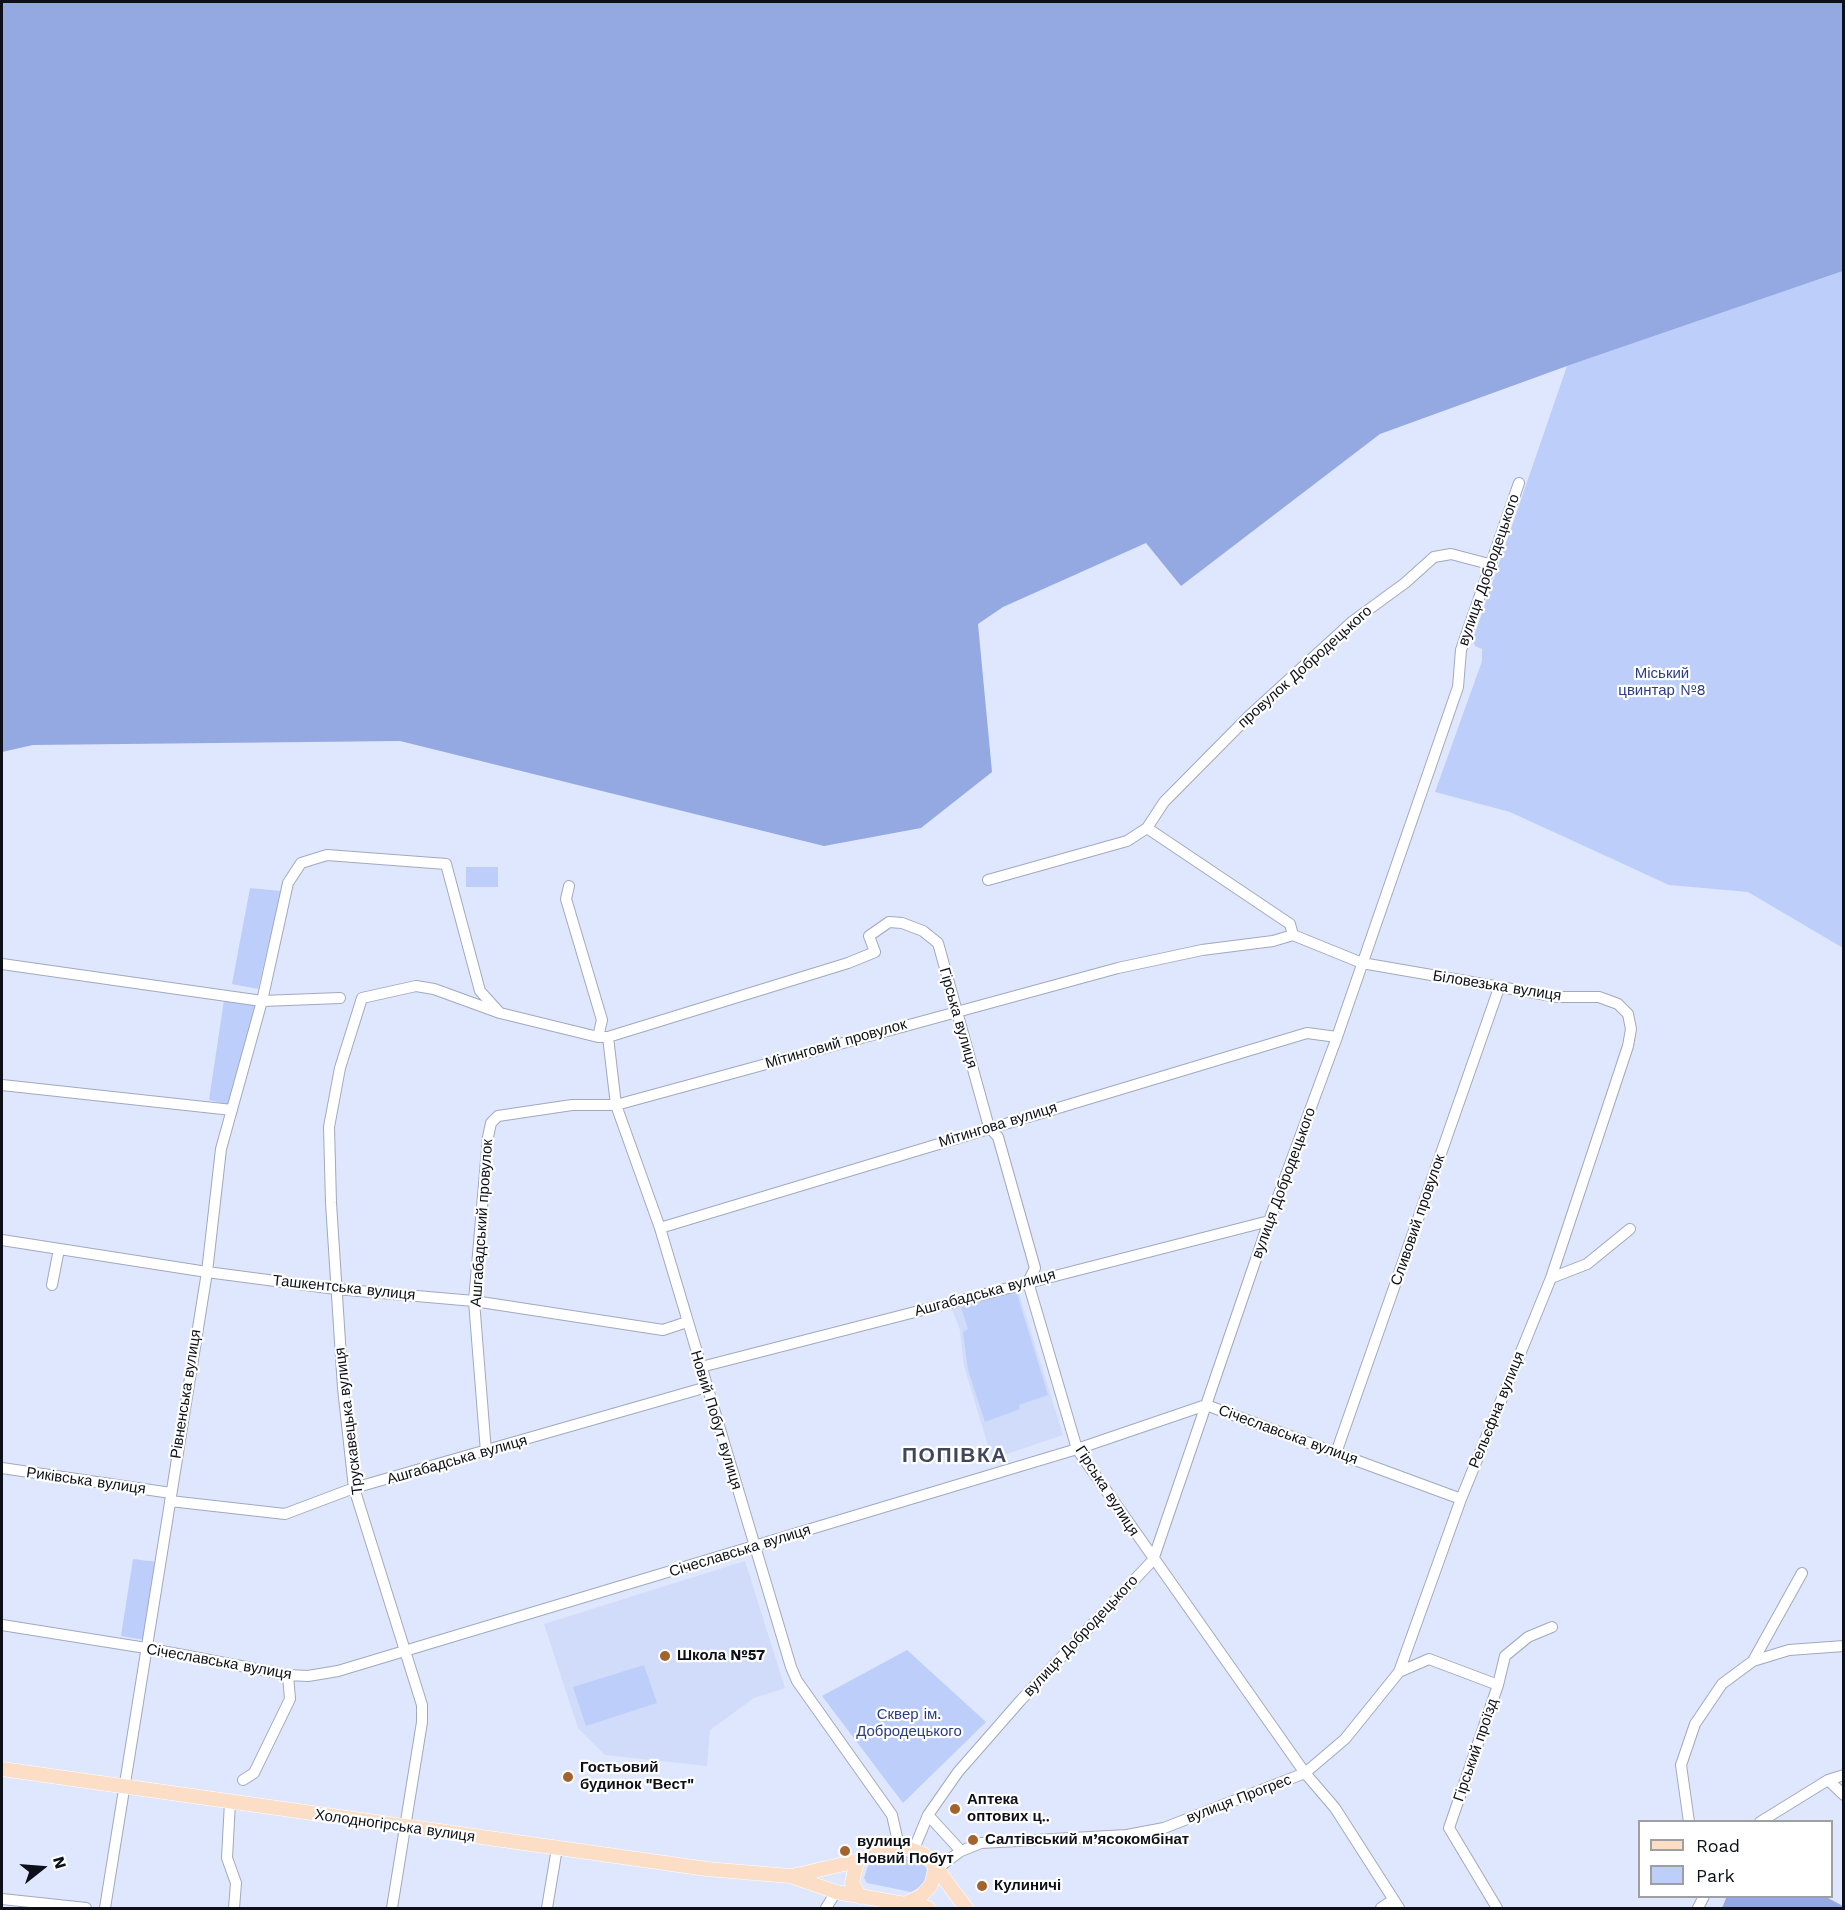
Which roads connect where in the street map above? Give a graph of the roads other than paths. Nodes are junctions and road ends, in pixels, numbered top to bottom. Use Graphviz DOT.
graph roads {
  1 [pos="1519,483"];
  2 [pos="1489,564"];
  3 [pos="1147,828"];
  4 [pos="988,880"];
  5 [pos="569,886"];
  6 [pos="1293,934"];
  7 [pos="1362,963"];
  8 [pos="2,964"];
  9 [pos="1499,988"];
  10 [pos="340,998"];
  11 [pos="262,1001"];
  12 [pos="956,1011"];
  13 [pos="500,1013"];
  14 [pos="1628,1014"];
  15 [pos="603,1037"];
  16 [pos="1337,1037"];
  17 [pos="2,1085"];
  18 [pos="616,1105"];
  19 [pos="232,1110"];
  20 [pos="989,1127"];
  21 [pos="1269,1221"];
  22 [pos="660,1228"];
  23 [pos="1630,1229"];
  24 [pos="2,1240"];
  25 [pos="59,1249"];
  26 [pos="207,1272"];
  27 [pos="1551,1278"];
  28 [pos="1028,1282"];
  29 [pos="52,1285"];
  30 [pos="336,1289"];
  31 [pos="474,1301"];
  32 [pos="687,1323"];
  33 [pos="701,1367"];
  34 [pos="707,1387"];
  35 [pos="1206,1405"];
  36 [pos="1077,1449"];
  37 [pos="486,1452"];
  38 [pos="1336,1453"];
  39 [pos="2,1468"];
  40 [pos="354,1488"];
  41 [pos="170,1497"];
  42 [pos="1461,1499"];
  43 [pos="754,1547"];
  44 [pos="1153,1560"];
  45 [pos="1802,1573"];
  46 [pos="1552,1627"];
  47 [pos="2,1629"];
  48 [pos="1844,1646"];
  49 [pos="146,1648"];
  50 [pos="405,1653"];
  51 [pos="1753,1661"];
  52 [pos="1399,1672"];
  53 [pos="288,1676"];
  54 [pos="1498,1685"];
  55 [pos="2,1769"];
  56 [pos="1305,1773"];
  57 [pos="1844,1776"];
  58 [pos="243,1780"];
  59 [pos="1828,1780"];
  60 [pos="125,1787"];
  61 [pos="1844,1795"];
  62 [pos="230,1802"];
  63 [pos="928,1815"];
  64 [pos="1689,1820"];
  65 [pos="1762,1820"];
  66 [pos="406,1828"];
  67 [pos="899,1846"];
  68 [pos="557,1848"];
  69 [pos="914,1849"];
  70 [pos="961,1851"];
  71 [pos="857,1861"];
  72 [pos="935,1870"];
  73 [pos="790,1876"];
  74 [pos="836,1892"];
  75 [pos="860,1897"];
  76 [pos="2,1899"];
  77 [pos="907,1903"];
  78 [pos="1396,1904"];
  79 [pos="86,1908"];
  80 [pos="105,1908"];
  81 [pos="234,1908"];
  82 [pos="392,1908"];
  83 [pos="548,1908"];
  84 [pos="826,1908"];
  85 [pos="928,1908"];
  86 [pos="966,1908"];
  87 [pos="1382,1908"];
  88 [pos="1497,1908"];
  1 -- 2 [label="street, вулиця Добродецького"];
  2 -- 3 [label="street, провулок Добродецького"];
  2 -- 7 [label="street, вулиця Добродецького"];
  3 -- 4 [label="street"];
  3 -- 6 [label="street"];
  5 -- 15 [label="street, Новий Побут вулиця"];
  6 -- 7 [label="street, Біловезька вулиця"];
  6 -- 12 [label="street, Мітинговий провулок"];
  7 -- 9 [label="street, Біловезька вулиця"];
  7 -- 16 [label="street, вулиця Добродецького"];
  8 -- 11 [label="street"];
  9 -- 14 [label="street, Біловезька вулиця"];
  9 -- 38 [label="street, Сливовий провулок"];
  10 -- 11 [label="street"];
  11 -- 13 [label="street, Рівненська вулиця"];
  11 -- 19 [label="street, Рівненська вулиця"];
  12 -- 15 [label="street, Гірська вулиця"];
  12 -- 18 [label="street, Мітинговий провулок"];
  12 -- 20 [label="street, Гірська вулиця"];
  13 -- 15 [label="street"];
  13 -- 30 [label="street, Трускавецька вулиця"];
  14 -- 27 [label="street, Рельєфна вулиця"];
  15 -- 18 [label="street, Новий Побут вулиця"];
  16 -- 20 [label="street, Мітингова вулиця"];
  16 -- 21 [label="street, вулиця Добродецького"];
  17 -- 19 [label="street"];
  18 -- 22 [label="street, Новий Побут вулиця"];
  18 -- 31 [label="street, Ашгабадський провулок"];
  19 -- 26 [label="street, Рівненська вулиця"];
  20 -- 22 [label="street, Мітингова вулиця"];
  20 -- 28 [label="street, Гірська вулиця"];
  21 -- 28 [label="street, Ашгабадська вулиця"];
  21 -- 35 [label="street, вулиця Добродецького"];
  22 -- 32 [label="street, Новий Побут вулиця"];
  23 -- 27 [label="street"];
  24 -- 25 [label="street, Ташкентська вулиця"];
  25 -- 26 [label="street, Ташкентська вулиця"];
  25 -- 29 [label="street"];
  26 -- 30 [label="street, Ташкентська вулиця"];
  26 -- 41 [label="street, Рівненська вулиця"];
  27 -- 42 [label="street, Рельєфна вулиця"];
  28 -- 33 [label="street, Ашгабадська вулиця"];
  28 -- 36 [label="street, Гірська вулиця"];
  30 -- 31 [label="street, Ташкентська вулиця"];
  30 -- 40 [label="street, Трускавецька вулиця"];
  31 -- 32 [label="street, Ташкентська вулиця"];
  31 -- 37 [label="street, Ашгабадський провулок"];
  32 -- 33 [label="street, Новий Побут вулиця"];
  33 -- 34 [label="street, Новий Побут вулиця"];
  34 -- 37 [label="street, Ашгабадська вулиця"];
  34 -- 43 [label="street, Новий Побут вулиця"];
  35 -- 36 [label="street, Січеславська вулиця"];
  35 -- 38 [label="street, Січеславська вулиця"];
  35 -- 44 [label="street, вулиця Добродецького"];
  36 -- 43 [label="street, Січеславська вулиця"];
  36 -- 44 [label="street, Гірська вулиця"];
  37 -- 40 [label="street, Ашгабадська вулиця"];
  38 -- 42 [label="street, Січеславська вулиця"];
  39 -- 41 [label="street, Риківська вулиця"];
  40 -- 41 [label="street, Ашгабадська вулиця"];
  40 -- 50 [label="street, Трускавецька вулиця"];
  41 -- 49 [label="street, Рівненська вулиця"];
  42 -- 52 [label="street, Рельєфна вулиця"];
  43 -- 50 [label="street, Січеславська вулиця"];
  43 -- 67 [label="street, Новий Побут вулиця"];
  44 -- 56 [label="street, Гірська вулиця"];
  44 -- 63 [label="street, вулиця Добродецького"];
  45 -- 51 [label="street"];
  46 -- 54 [label="street"];
  47 -- 49 [label="street, Січеславська вулиця"];
  48 -- 51 [label="street"];
  49 -- 53 [label="street, Січеславська вулиця"];
  49 -- 60 [label="street, Рівненська вулиця"];
  50 -- 53 [label="street, Січеславська вулиця"];
  50 -- 66 [label="street, Трускавецька вулиця"];
  51 -- 64 [label="street"];
  52 -- 54 [label="street, Гірський проїзд"];
  52 -- 56 [label="street, Рельєфна вулиця"];
  53 -- 58 [label="street"];
  54 -- 88 [label="street, Гірський проїзд"];
  55 -- 60 [label="main road, Холодногірська вулиця"];
  56 -- 70 [label="street, вулиця Прогрес"];
  56 -- 78 [label="street, Гірська вулиця"];
  57 -- 59 [label="street"];
  59 -- 61 [label="street"];
  59 -- 65 [label="street"];
  60 -- 62 [label="main road, Холодногірська вулиця"];
  60 -- 80 [label="street, Рівненська вулиця"];
  62 -- 66 [label="main road, Холодногірська вулиця"];
  62 -- 81 [label="street"];
  63 -- 69 [label="street, вулиця Добродецького"];
  63 -- 70 [label="street"];
  66 -- 68 [label="main road, Холодногірська вулиця"];
  66 -- 82 [label="street, Трускавецька вулиця"];
  67 -- 69 [label="main road"];
  67 -- 71 [label="main road"];
  68 -- 73 [label="main road, Холодногірська вулиця"];
  68 -- 83 [label="street"];
  69 -- 72 [label="main road"];
  70 -- 72 [label="street, вулиця Прогрес"];
  71 -- 73 [label="main road, Холодногірська вулиця"];
  71 -- 75 [label="main road"];
  72 -- 77 [label="main road"];
  72 -- 86 [label="main road"];
  73 -- 74 [label="main road, Холодногірська вулиця"];
  74 -- 75 [label="main road, Холодногірська вулиця"];
  74 -- 84 [label="street"];
  75 -- 77 [label="main road"];
  76 -- 79 [label="street"];
  77 -- 85 [label="main road"];
  78 -- 87 [label="street"];
}
